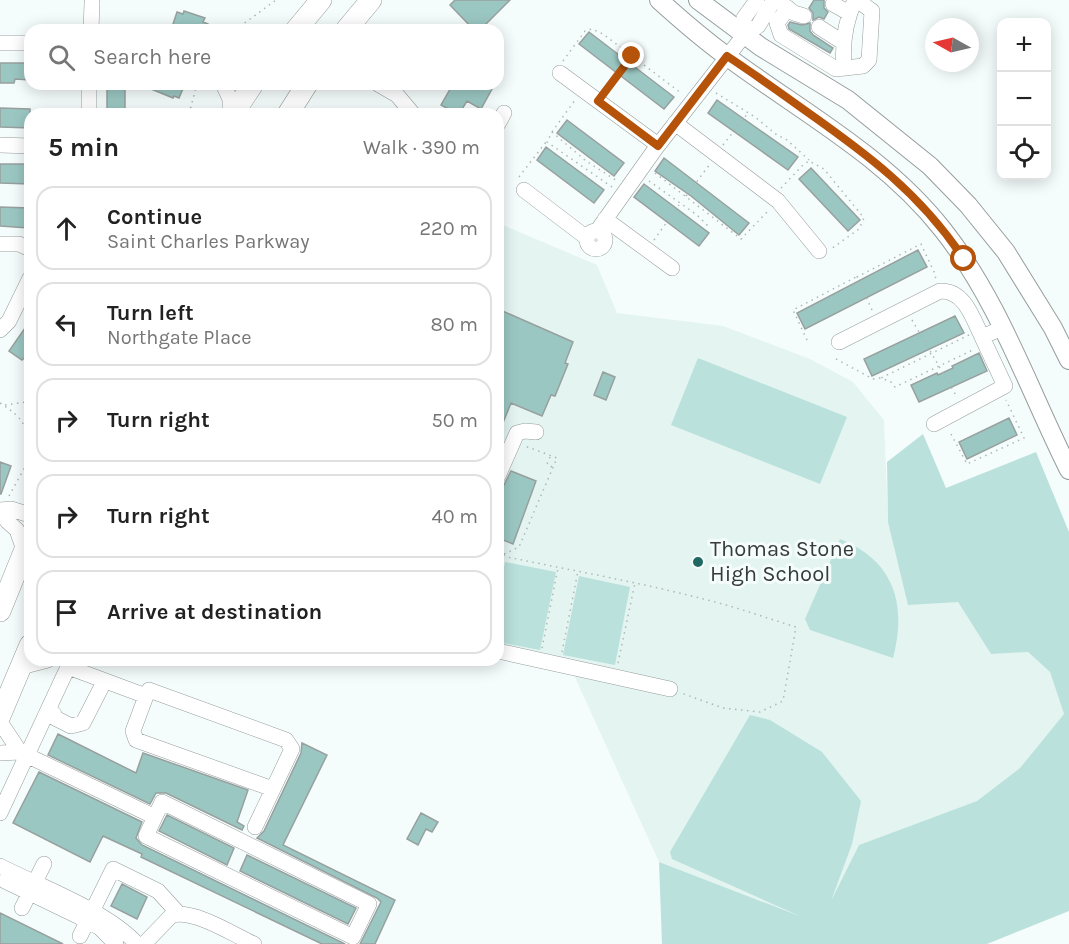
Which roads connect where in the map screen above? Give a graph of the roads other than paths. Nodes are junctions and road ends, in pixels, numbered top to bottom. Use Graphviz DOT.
graph roads {
  1 [pos="321,0"];
  2 [pos="371,0"];
  3 [pos="659,0"];
  4 [pos="698,0"];
  5 [pos="757,0"];
  6 [pos="92,3"];
  7 [pos="833,4"];
  8 [pos="854,4"];
  9 [pos="787,5"];
  10 [pos="91,24"];
  11 [pos="301,24"];
  12 [pos="351,24"];
  13 [pos="819,27"];
  14 [pos="745,34"];
  15 [pos="0,43"];
  16 [pos="24,43"];
  17 [pos="844,43"];
  18 [pos="727,56"];
  19 [pos="844,67"];
  20 [pos="561,68"];
  21 [pos="89,90"];
  22 [pos="226,90"];
  23 [pos="249,90"];
  24 [pos="303,90"];
  25 [pos="388,90"];
  26 [pos="88,108"];
  27 [pos="231,108"];
  28 [pos="235,108"];
  29 [pos="292,108"];
  30 [pos="408,108"];
  31 [pos="675,123"];
  32 [pos="0,146"];
  33 [pos="24,146"];
  34 [pos="658,146"];
  35 [pos="521,183"];
  36 [pos="597,229"];
  37 [pos="0,244"];
  38 [pos="24,246"];
  39 [pos="824,251"];
  40 [pos="672,268"];
  41 [pos="24,290"];
  42 [pos="1002,328"];
  43 [pos="0,330"];
  44 [pos="977,339"];
  45 [pos="839,342"];
  46 [pos="1069,360"];
  47 [pos="934,424"];
  48 [pos="536,432"];
  49 [pos="504,463"];
  50 [pos="1069,470"];
  51 [pos="0,510"];
  52 [pos="24,513"];
  53 [pos="24,540"];
  54 [pos="24,551"];
  55 [pos="0,611"];
  56 [pos="504,652"];
  57 [pos="24,660"];
  58 [pos="25,666"];
  59 [pos="64,666"];
  60 [pos="21,667"];
  61 [pos="68,668"];
  62 [pos="104,682"];
  63 [pos="670,689"];
  64 [pos="146,696"];
  65 [pos="51,713"];
  66 [pos="0,716"];
  67 [pos="0,722"];
  68 [pos="0,753"];
  69 [pos="23,753"];
  70 [pos="273,789"];
  71 [pos="0,813"];
  72 [pos="155,817"];
  73 [pos="255,827"];
  74 [pos="44,864"];
  75 [pos="0,866"];
  76 [pos="0,878"];
  77 [pos="32,888"];
  78 [pos="22,908"];
  79 [pos="178,913"];
  80 [pos="89,916"];
  81 [pos="80,936"];
  82 [pos="116,944"];
  83 [pos="137,944"];
  84 [pos="144,944"];
  85 [pos="254,944"];
  1 -- 11 [label="highway"];
  2 -- 12 [label="highway"];
  3 -- 18 [label="main road"];
  4 -- 14 [label="main road"];
  5 -- 14 [label="street"];
  6 -- 10 [label="street"];
  7 -- 8 [label="street"];
  8 -- 17 [label="street"];
  8 -- 19 [label="street"];
  9 -- 14 [label="street"];
  9 -- 19 [label="street"];
  13 -- 17 [label="street"];
  14 -- 18 [label="street"];
  14 -- 46 [label="main road"];
  15 -- 16 [label="street"];
  17 -- 19 [label="street"];
  18 -- 31 [label="street"];
  18 -- 42 [label="main road"];
  20 -- 34 [label="street"];
  21 -- 26 [label="street"];
  22 -- 27 [label="street"];
  23 -- 28 [label="highway"];
  24 -- 29 [label="highway"];
  25 -- 30 [label="street"];
  31 -- 34 [label="street"];
  31 -- 39 [label="street"];
  32 -- 33 [label="street"];
  34 -- 36 [label="street"];
  35 -- 36 [label="street"];
  36 -- 40 [label="street"];
  37 -- 38 [label="street"];
  41 -- 43 [label="street"];
  42 -- 44 [label="street"];
  42 -- 50 [label="main road"];
  44 -- 45 [label="street"];
  44 -- 47 [label="street"];
  48 -- 49 [label="street"];
  51 -- 52 [label="street"];
  51 -- 53 [label="street"];
  54 -- 55 [label="highway"];
  56 -- 63 [label="street"];
  57 -- 60 [label="highway"];
  58 -- 60 [label="street"];
  59 -- 61 [label="street"];
  60 -- 66 [label="highway"];
  61 -- 62 [label="street"];
  61 -- 65 [label="street"];
  62 -- 64 [label="street"];
  62 -- 65 [label="street"];
  64 -- 70 [label="street"];
  64 -- 70 [label="street"];
  65 -- 69 [label="street"];
  67 -- 69 [label="street"];
  68 -- 69 [label="street"];
  69 -- 71 [label="street"];
  69 -- 72 [label="street"];
  70 -- 73 [label="street"];
  72 -- 72 [label="street"];
  74 -- 77 [label="street"];
  75 -- 77 [label="street"];
  76 -- 77 [label="street"];
  77 -- 78 [label="street"];
  77 -- 80 [label="street"];
  79 -- 80 [label="street"];
  79 -- 84 [label="street"];
  79 -- 85 [label="street"];
  80 -- 81 [label="street"];
  80 -- 82 [label="street"];
  80 -- 83 [label="street"];
}
